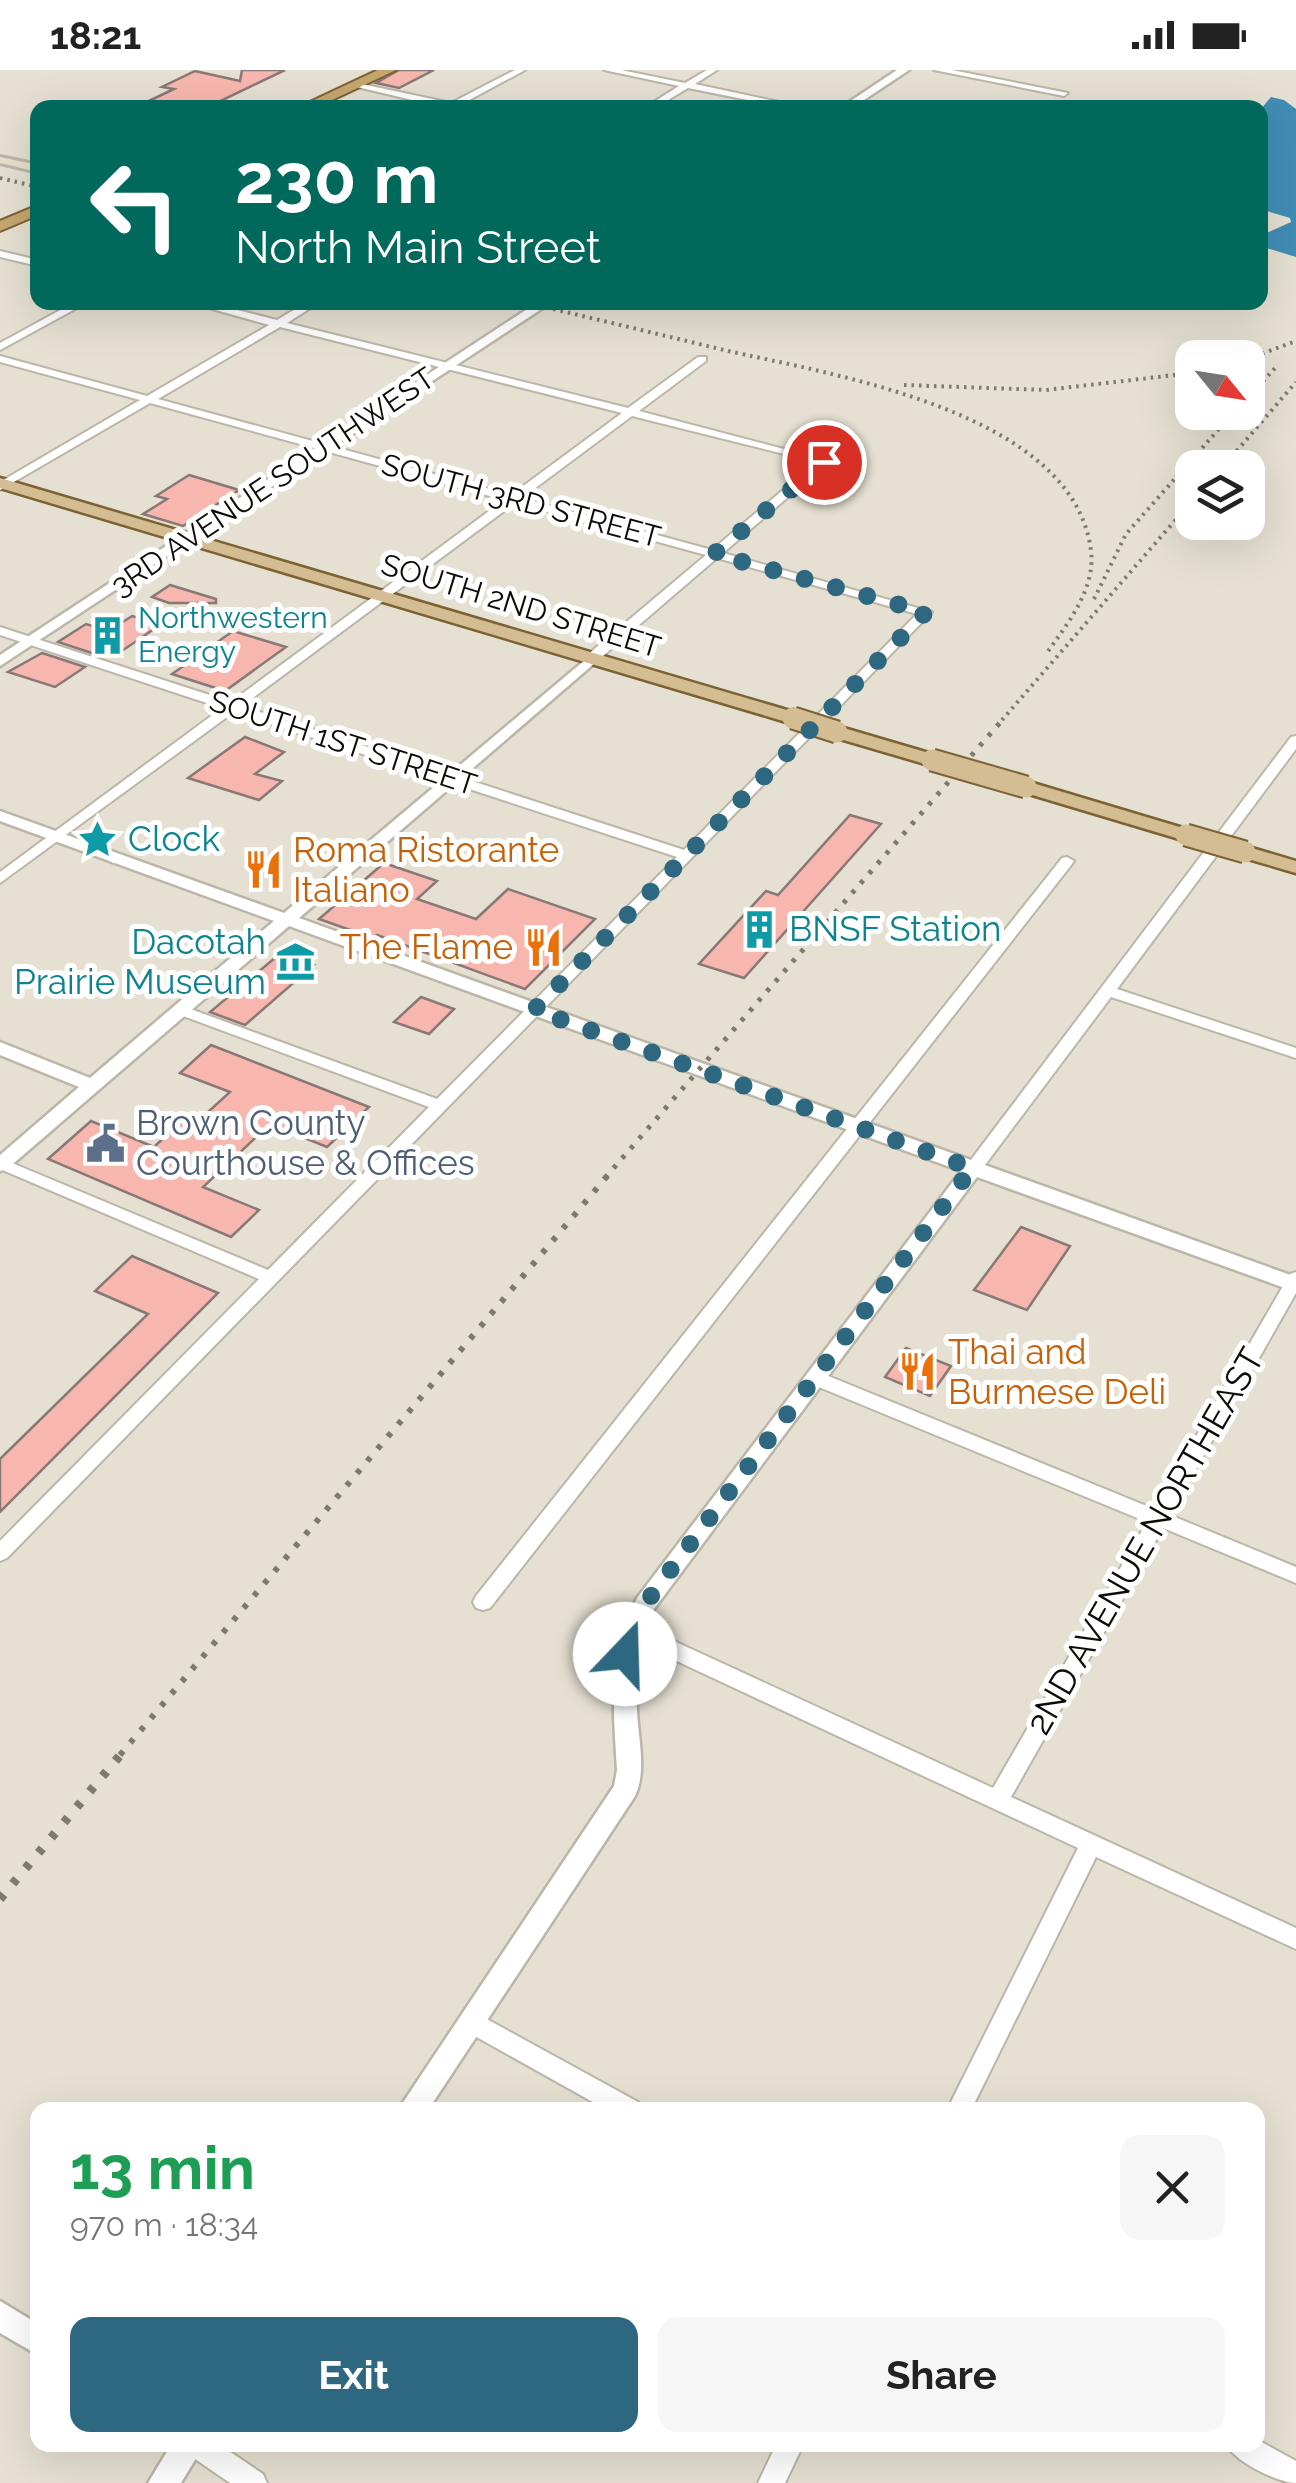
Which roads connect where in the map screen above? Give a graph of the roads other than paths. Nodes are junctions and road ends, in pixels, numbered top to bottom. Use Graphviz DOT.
graph roads {
  1 [pos="389,70"];
  2 [pos="521,70"];
  3 [pos="608,70"];
  4 [pos="713,70"];
  5 [pos="904,70"];
  6 [pos="938,70"];
  7 [pos="687,85"];
  8 [pos="357,86"];
  9 [pos="323,100"];
  10 [pos="422,100"];
  11 [pos="467,100"];
  12 [pos="662,100"];
  13 [pos="763,100"];
  14 [pos="857,100"];
  15 [pos="1054,100"];
  16 [pos="0,160"];
  17 [pos="30,168"];
  18 [pos="30,212"];
  19 [pos="0,227"];
  20 [pos="0,254"];
  21 [pos="30,261"];
  22 [pos="68,310"];
  23 [pos="223,310"];
  24 [pos="301,310"];
  25 [pos="534,310"];
  26 [pos="278,324"];
  27 [pos="0,347"];
  28 [pos="0,359"];
  29 [pos="702,360"];
  30 [pos="447,366"];
  31 [pos="148,400"];
  32 [pos="630,413"];
  33 [pos="326,448"];
  34 [pos="2,485"];
  35 [pos="513,499"];
  36 [pos="188,539"];
  37 [pos="714,554"];
  38 [pos="382,596"];
  39 [pos="0,632"];
  40 [pos="31,642"];
  41 [pos="591,659"];
  42 [pos="0,662"];
  43 [pos="232,706"];
  44 [pos="1296,740"];
  45 [pos="450,778"];
  46 [pos="0,816"];
  47 [pos="57,837"];
  48 [pos="686,855"];
  49 [pos="1066,860"];
  50 [pos="1296,867"];
  51 [pos="0,879"];
  52 [pos="285,920"];
  53 [pos="1108,991"];
  54 [pos="180,1010"];
  55 [pos="534,1010"];
  56 [pos="0,1048"];
  57 [pos="1296,1053"];
  58 [pos="92,1086"];
  59 [pos="441,1106"];
  60 [pos="855,1126"];
  61 [pos="1,1164"];
  62 [pos="972,1168"];
  63 [pos="272,1278"];
  64 [pos="1295,1282"];
  65 [pos="815,1378"];
  66 [pos="1159,1520"];
  67 [pos="0,1553"];
  68 [pos="1296,1575"];
  69 [pos="483,1602"];
  70 [pos="630,1630"];
  71 [pos="998,1799"];
  72 [pos="1092,1843"];
  73 [pos="1296,1939"];
  74 [pos="472,2022"];
  75 [pos="417,2102"];
  76 [pos="616,2102"];
  77 [pos="963,2102"];
  78 [pos="0,2316"];
  79 [pos="30,2336"];
  80 [pos="187,2452"];
  81 [pos="204,2452"];
  82 [pos="786,2452"];
  83 [pos="1253,2452"];
  84 [pos="1296,2475"];
  85 [pos="163,2483"];
  86 [pos="254,2483"];
  87 [pos="771,2483"];
  1 -- 8 [label="highway"];
  2 -- 11 [label="street"];
  3 -- 7 [label="street"];
  4 -- 7 [label="street"];
  5 -- 14 [label="street"];
  6 -- 15 [label="street"];
  7 -- 12 [label="street"];
  7 -- 13 [label="street"];
  8 -- 9 [label="highway"];
  8 -- 10 [label="street"];
  16 -- 17 [label="main road"];
  18 -- 19 [label="highway"];
  20 -- 21 [label="street"];
  22 -- 27 [label="street"];
  23 -- 26 [label="street"];
  24 -- 26 [label="street"];
  25 -- 30 [label="street, 3RD AVENUE SOUTHWEST"];
  26 -- 30 [label="street"];
  26 -- 31 [label="street"];
  28 -- 31 [label="street, SOUTH 3RD STREET"];
  29 -- 32 [label="street"];
  30 -- 32 [label="street"];
  30 -- 33 [label="street, 3RD AVENUE SOUTHWEST"];
  31 -- 33 [label="street, SOUTH 3RD STREET"];
  31 -- 34 [label="street"];
  32 -- 35 [label="street"];
  32 -- 37 [label="street"];
  33 -- 35 [label="street, SOUTH 3RD STREET"];
  33 -- 36 [label="street, 3RD AVENUE SOUTHWEST"];
  34 -- 36 [label="main road, SOUTH 2ND STREET"];
  35 -- 37 [label="street, SOUTH 3RD STREET"];
  35 -- 38 [label="street"];
  36 -- 38 [label="main road, SOUTH 2ND STREET"];
  36 -- 40 [label="street, 3RD AVENUE SOUTHWEST"];
  37 -- 41 [label="street"];
  37 -- 48 [label="street, SOUTH 3RD STREET"];
  38 -- 41 [label="main road, SOUTH 2ND STREET"];
  38 -- 43 [label="street"];
  39 -- 40 [label="street, SOUTH 1ST STREET"];
  40 -- 42 [label="street, 3RD AVENUE SOUTHWEST"];
  40 -- 43 [label="street, SOUTH 1ST STREET"];
  41 -- 45 [label="street"];
  41 -- 50 [label="main road, SOUTH 2ND STREET, bridge"];
  43 -- 45 [label="street, SOUTH 1ST STREET"];
  43 -- 47 [label="street"];
  44 -- 53 [label="street"];
  45 -- 48 [label="street, SOUTH 1ST STREET"];
  45 -- 52 [label="street"];
  46 -- 47 [label="street"];
  47 -- 51 [label="street"];
  47 -- 52 [label="street"];
  48 -- 55 [label="street"];
  49 -- 60 [label="street"];
  52 -- 54 [label="street"];
  52 -- 55 [label="street"];
  53 -- 57 [label="street"];
  53 -- 62 [label="street"];
  54 -- 58 [label="street"];
  54 -- 59 [label="street"];
  55 -- 59 [label="street"];
  55 -- 60 [label="street"];
  56 -- 58 [label="street"];
  58 -- 61 [label="street"];
  59 -- 63 [label="street"];
  60 -- 62 [label="street"];
  60 -- 69 [label="street"];
  61 -- 63 [label="street"];
  62 -- 64 [label="street"];
  62 -- 65 [label="street"];
  63 -- 67 [label="street"];
  64 -- 66 [label="street, 2ND AVENUE NORTHEAST"];
  65 -- 66 [label="street"];
  65 -- 70 [label="street"];
  66 -- 68 [label="street"];
  66 -- 71 [label="street, 2ND AVENUE NORTHEAST"];
  70 -- 71 [label="street"];
  70 -- 74 [label="street"];
  71 -- 72 [label="street"];
  72 -- 73 [label="street"];
  72 -- 77 [label="street"];
  74 -- 75 [label="street"];
  74 -- 76 [label="street"];
  78 -- 79 [label="street"];
  80 -- 85 [label="street"];
  81 -- 86 [label="street"];
  82 -- 87 [label="street"];
  83 -- 84 [label="street"];
}
